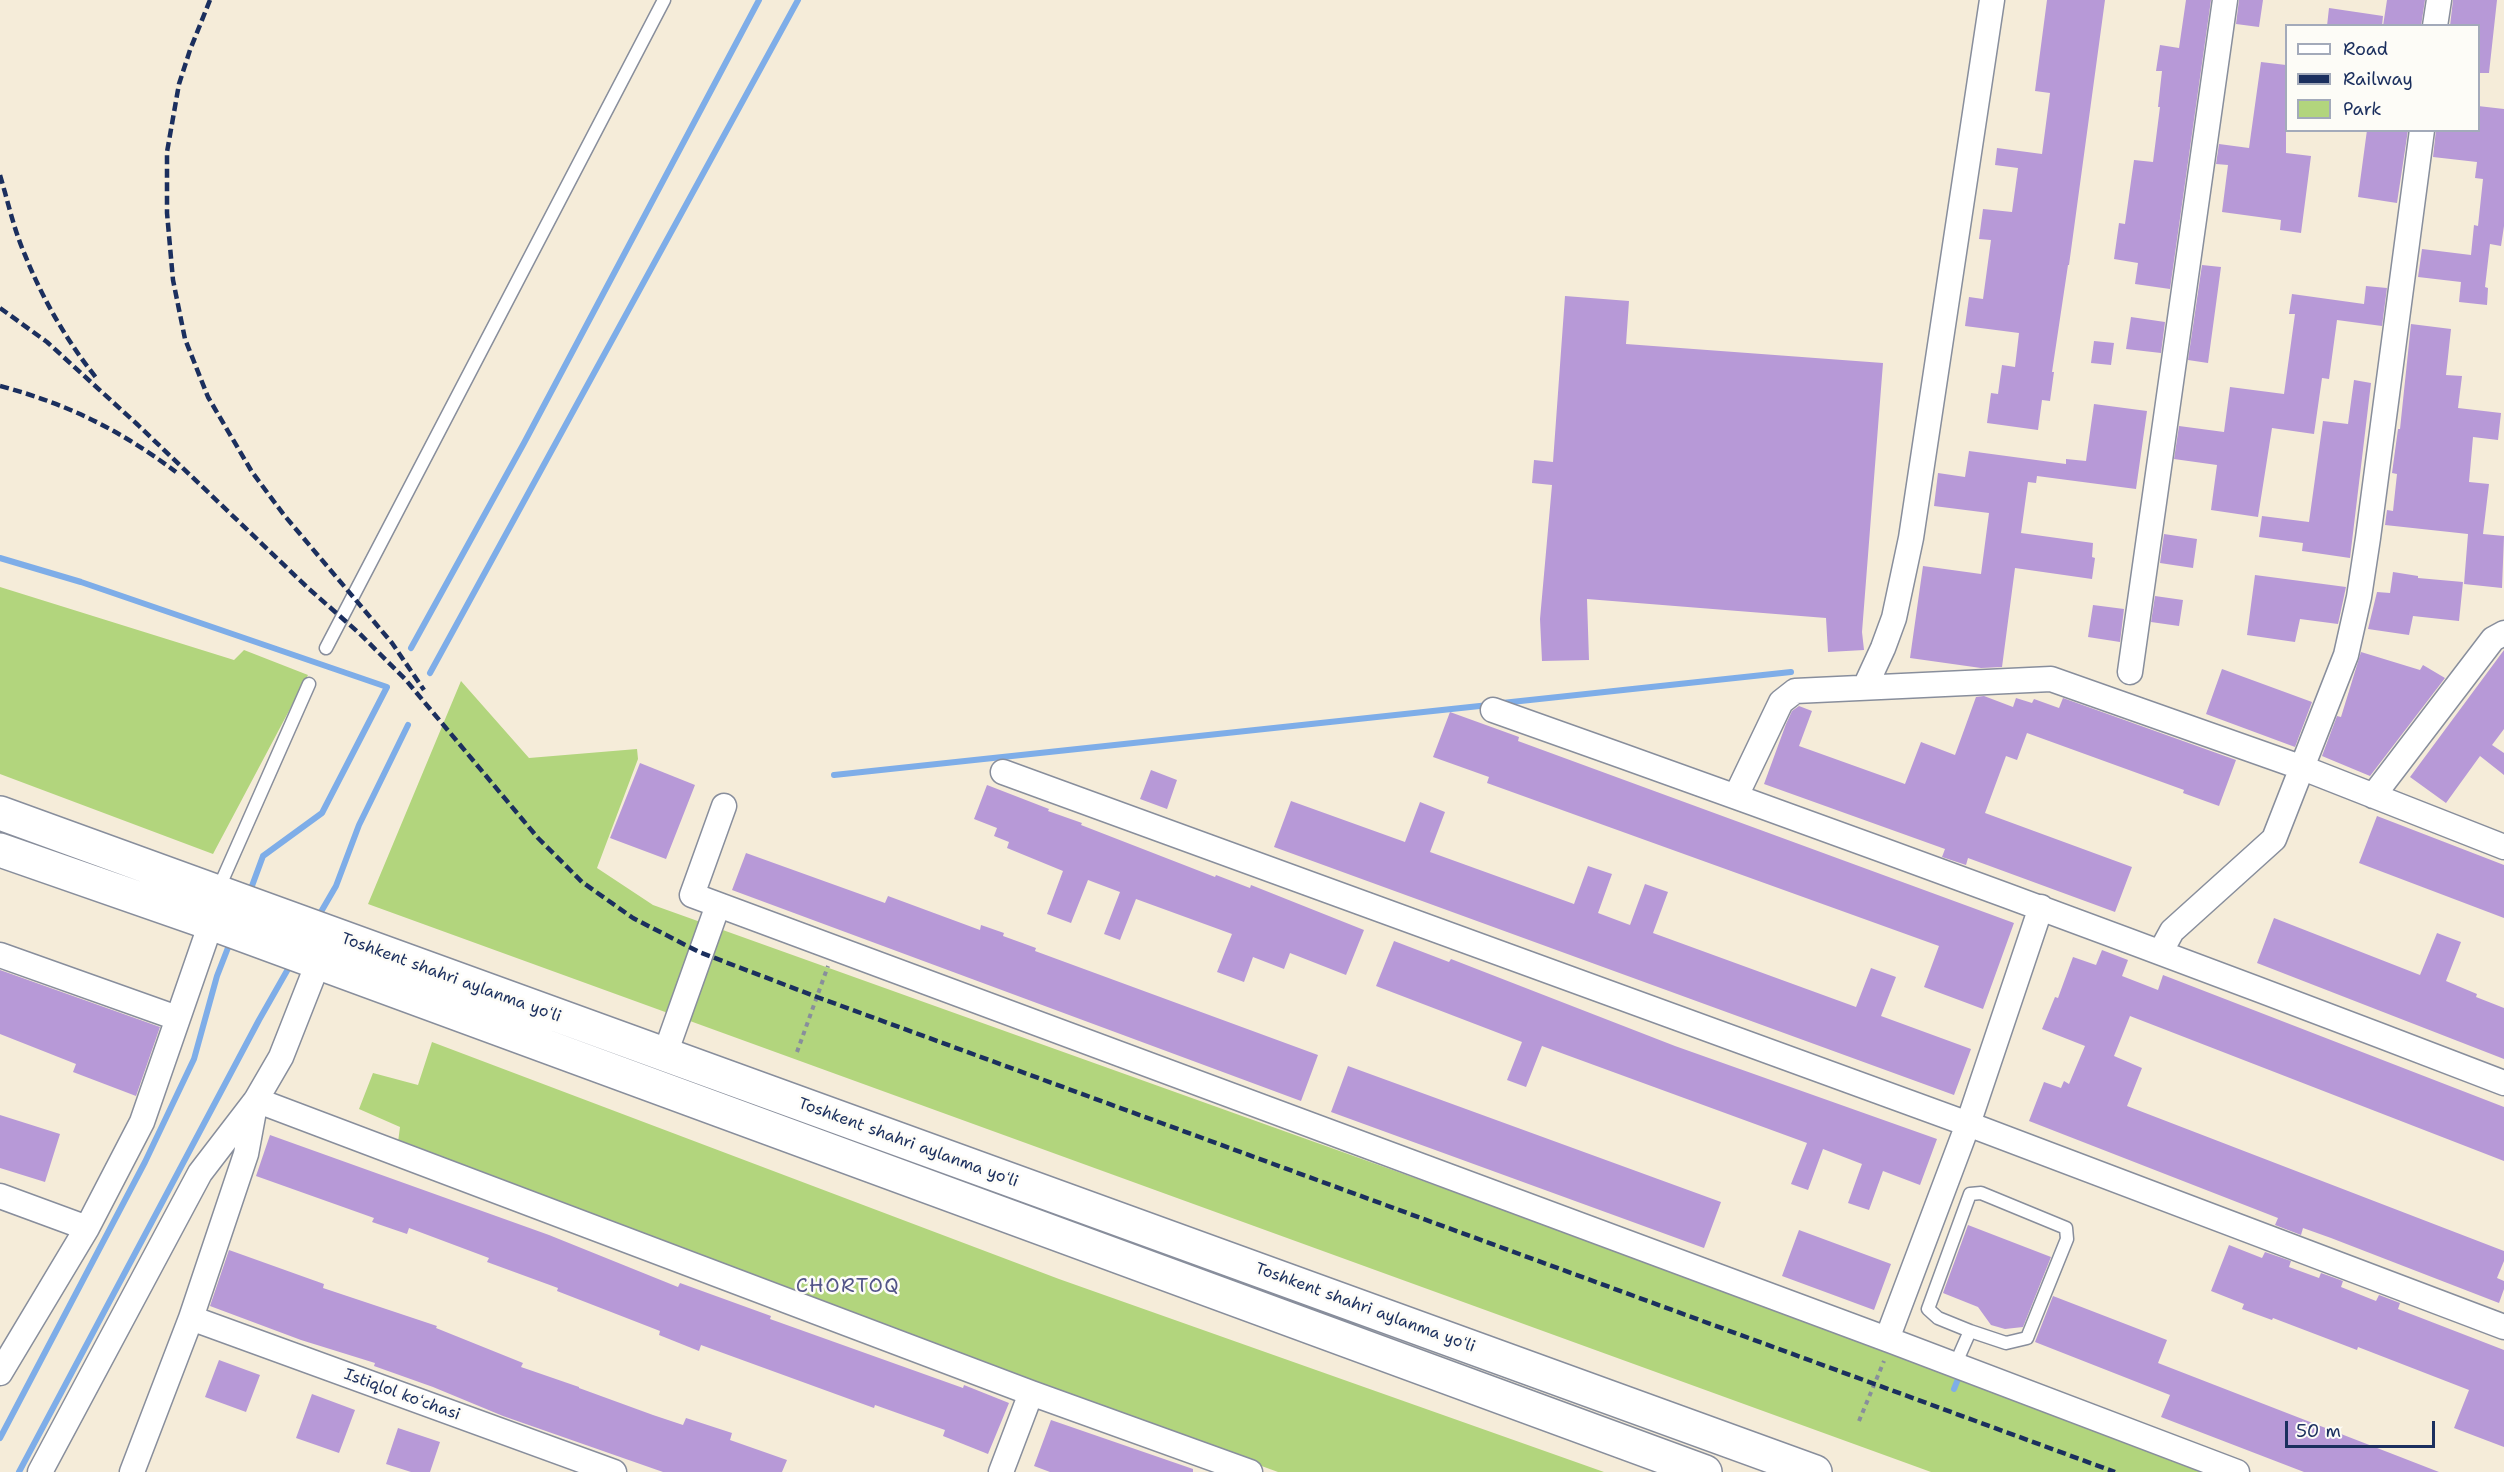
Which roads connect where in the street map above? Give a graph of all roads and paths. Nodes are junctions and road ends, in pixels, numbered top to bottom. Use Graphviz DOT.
graph roads {
  1 [pos="664,0"];
  2 [pos="1992,0"];
  3 [pos="2225,0"];
  4 [pos="2439,0"];
  5 [pos="2435,24"];
  6 [pos="2421,132"];
  7 [pos="2504,633"];
  8 [pos="326,648"];
  9 [pos="2130,672"];
  10 [pos="309,684"];
  11 [pos="1864,687"];
  12 [pos="1493,710"];
  13 [pos="2303,768"];
  14 [pos="1003,772"];
  15 [pos="1736,796"];
  16 [pos="2373,796"];
  17 [pos="724,806"];
  18 [pos="0,813"];
  19 [pos="2504,847"];
  20 [pos="0,850"];
  21 [pos="718,905"];
  22 [pos="2041,907"];
  23 [pos="222,911"];
  24 [pos="834,948"];
  25 [pos="315,951"];
  26 [pos="2161,951"];
  27 [pos="0,955"];
  28 [pos="177,1018"];
  29 [pos="797,1052"];
  30 [pos="665,1054"];
  31 [pos="2504,1083"];
  32 [pos="256,1100"];
  33 [pos="1968,1124"];
  34 [pos="0,1196"];
  35 [pos="87,1228"];
  36 [pos="190,1318"];
  37 [pos="2504,1327"];
  38 [pos="1970,1331"];
  39 [pos="1890,1340"];
  40 [pos="1955,1365"];
  41 [pos="0,1374"];
  42 [pos="1031,1393"];
  43 [pos="1859,1421"];
  44 [pos="40,1472"];
  45 [pos="132,1472"];
  46 [pos="614,1472"];
  47 [pos="1000,1472"];
  48 [pos="1250,1472"];
  49 [pos="1705,1472"];
  50 [pos="1815,1472"];
  51 [pos="2237,1472"];
  1 -- 8 [label="lane"];
  2 -- 11 [label="street"];
  3 -- 9 [label="street"];
  4 -- 5 [label="street"];
  6 -- 13 [label="street"];
  7 -- 16 [label="street"];
  10 -- 23 [label="lane"];
  11 -- 13 [label="street"];
  11 -- 15 [label="street"];
  12 -- 15 [label="street"];
  13 -- 16 [label="street"];
  13 -- 26 [label="street"];
  14 -- 33 [label="street"];
  15 -- 22 [label="street"];
  16 -- 19 [label="street"];
  17 -- 21 [label="street"];
  18 -- 23 [label="highway, Toshkent shahri aylanma yoʻli"];
  20 -- 23 [label="highway, Toshkent shahri aylanma yoʻli"];
  21 -- 24 [label="street"];
  21 -- 30 [label="street"];
  22 -- 26 [label="street"];
  22 -- 33 [label="street"];
  23 -- 25 [label="highway, Toshkent shahri aylanma yoʻli"];
  23 -- 28 [label="street"];
  24 -- 29 [label="path"];
  24 -- 39 [label="street"];
  25 -- 30 [label="highway, Toshkent shahri aylanma yoʻli"];
  25 -- 32 [label="street"];
  25 -- 49 [label="highway, Toshkent shahri aylanma yoʻli"];
  26 -- 31 [label="street"];
  27 -- 28 [label="street"];
  28 -- 35 [label="street"];
  30 -- 50 [label="highway, Toshkent shahri aylanma yoʻli"];
  32 -- 36 [label="street"];
  32 -- 42 [label="street"];
  32 -- 44 [label="street"];
  33 -- 37 [label="street"];
  33 -- 39 [label="street"];
  34 -- 35 [label="street"];
  35 -- 41 [label="street"];
  36 -- 45 [label="street"];
  36 -- 46 [label="street, Istiqlol koʻchasi"];
  38 -- 38 [label="lane"];
  38 -- 40 [label="lane"];
  39 -- 40 [label="street"];
  39 -- 43 [label="path"];
  40 -- 51 [label="street"];
  42 -- 47 [label="street"];
  42 -- 48 [label="street"];
}
